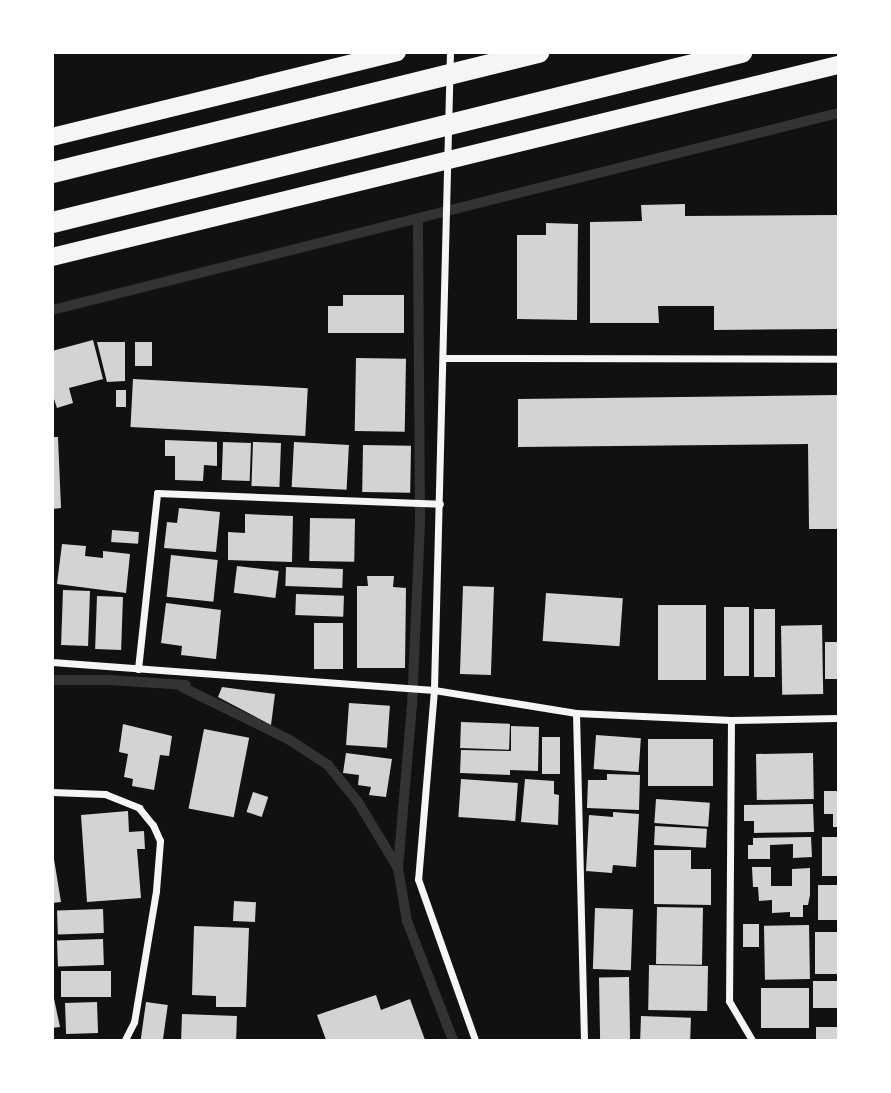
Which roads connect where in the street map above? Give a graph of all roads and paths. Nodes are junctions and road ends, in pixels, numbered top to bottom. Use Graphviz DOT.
graph roads {
  1 [pos="397,52"];
  2 [pos="450,52"];
  3 [pos="538,52"];
  4 [pos="741,52"];
  5 [pos="838,65"];
  6 [pos="52,137"];
  7 [pos="449,158"];
  8 [pos="52,172"];
  9 [pos="52,222"];
  10 [pos="52,257"];
  11 [pos="444,358"];
  12 [pos="838,359"];
  13 [pos="440,504"];
  14 [pos="52,662"];
  15 [pos="138,669"];
  16 [pos="434,690"];
  17 [pos="576,713"];
  18 [pos="838,718"];
  19 [pos="731,720"];
  20 [pos="52,792"];
  21 [pos="125,1041"];
  22 [pos="475,1041"];
  23 [pos="584,1041"];
  24 [pos="752,1041"];
  1 -- 6 [label="main road"];
  2 -- 7 [label="street"];
  3 -- 8 [label="highway"];
  4 -- 9 [label="highway"];
  5 -- 7 [label="main road"];
  7 -- 10 [label="main road"];
  7 -- 11 [label="street"];
  11 -- 12 [label="street"];
  11 -- 13 [label="street"];
  13 -- 15 [label="street"];
  13 -- 16 [label="street"];
  14 -- 15 [label="street"];
  15 -- 16 [label="street"];
  16 -- 17 [label="street"];
  16 -- 22 [label="street"];
  17 -- 19 [label="street"];
  17 -- 23 [label="street"];
  18 -- 19 [label="street"];
  19 -- 24 [label="street"];
  20 -- 21 [label="street"];
}
